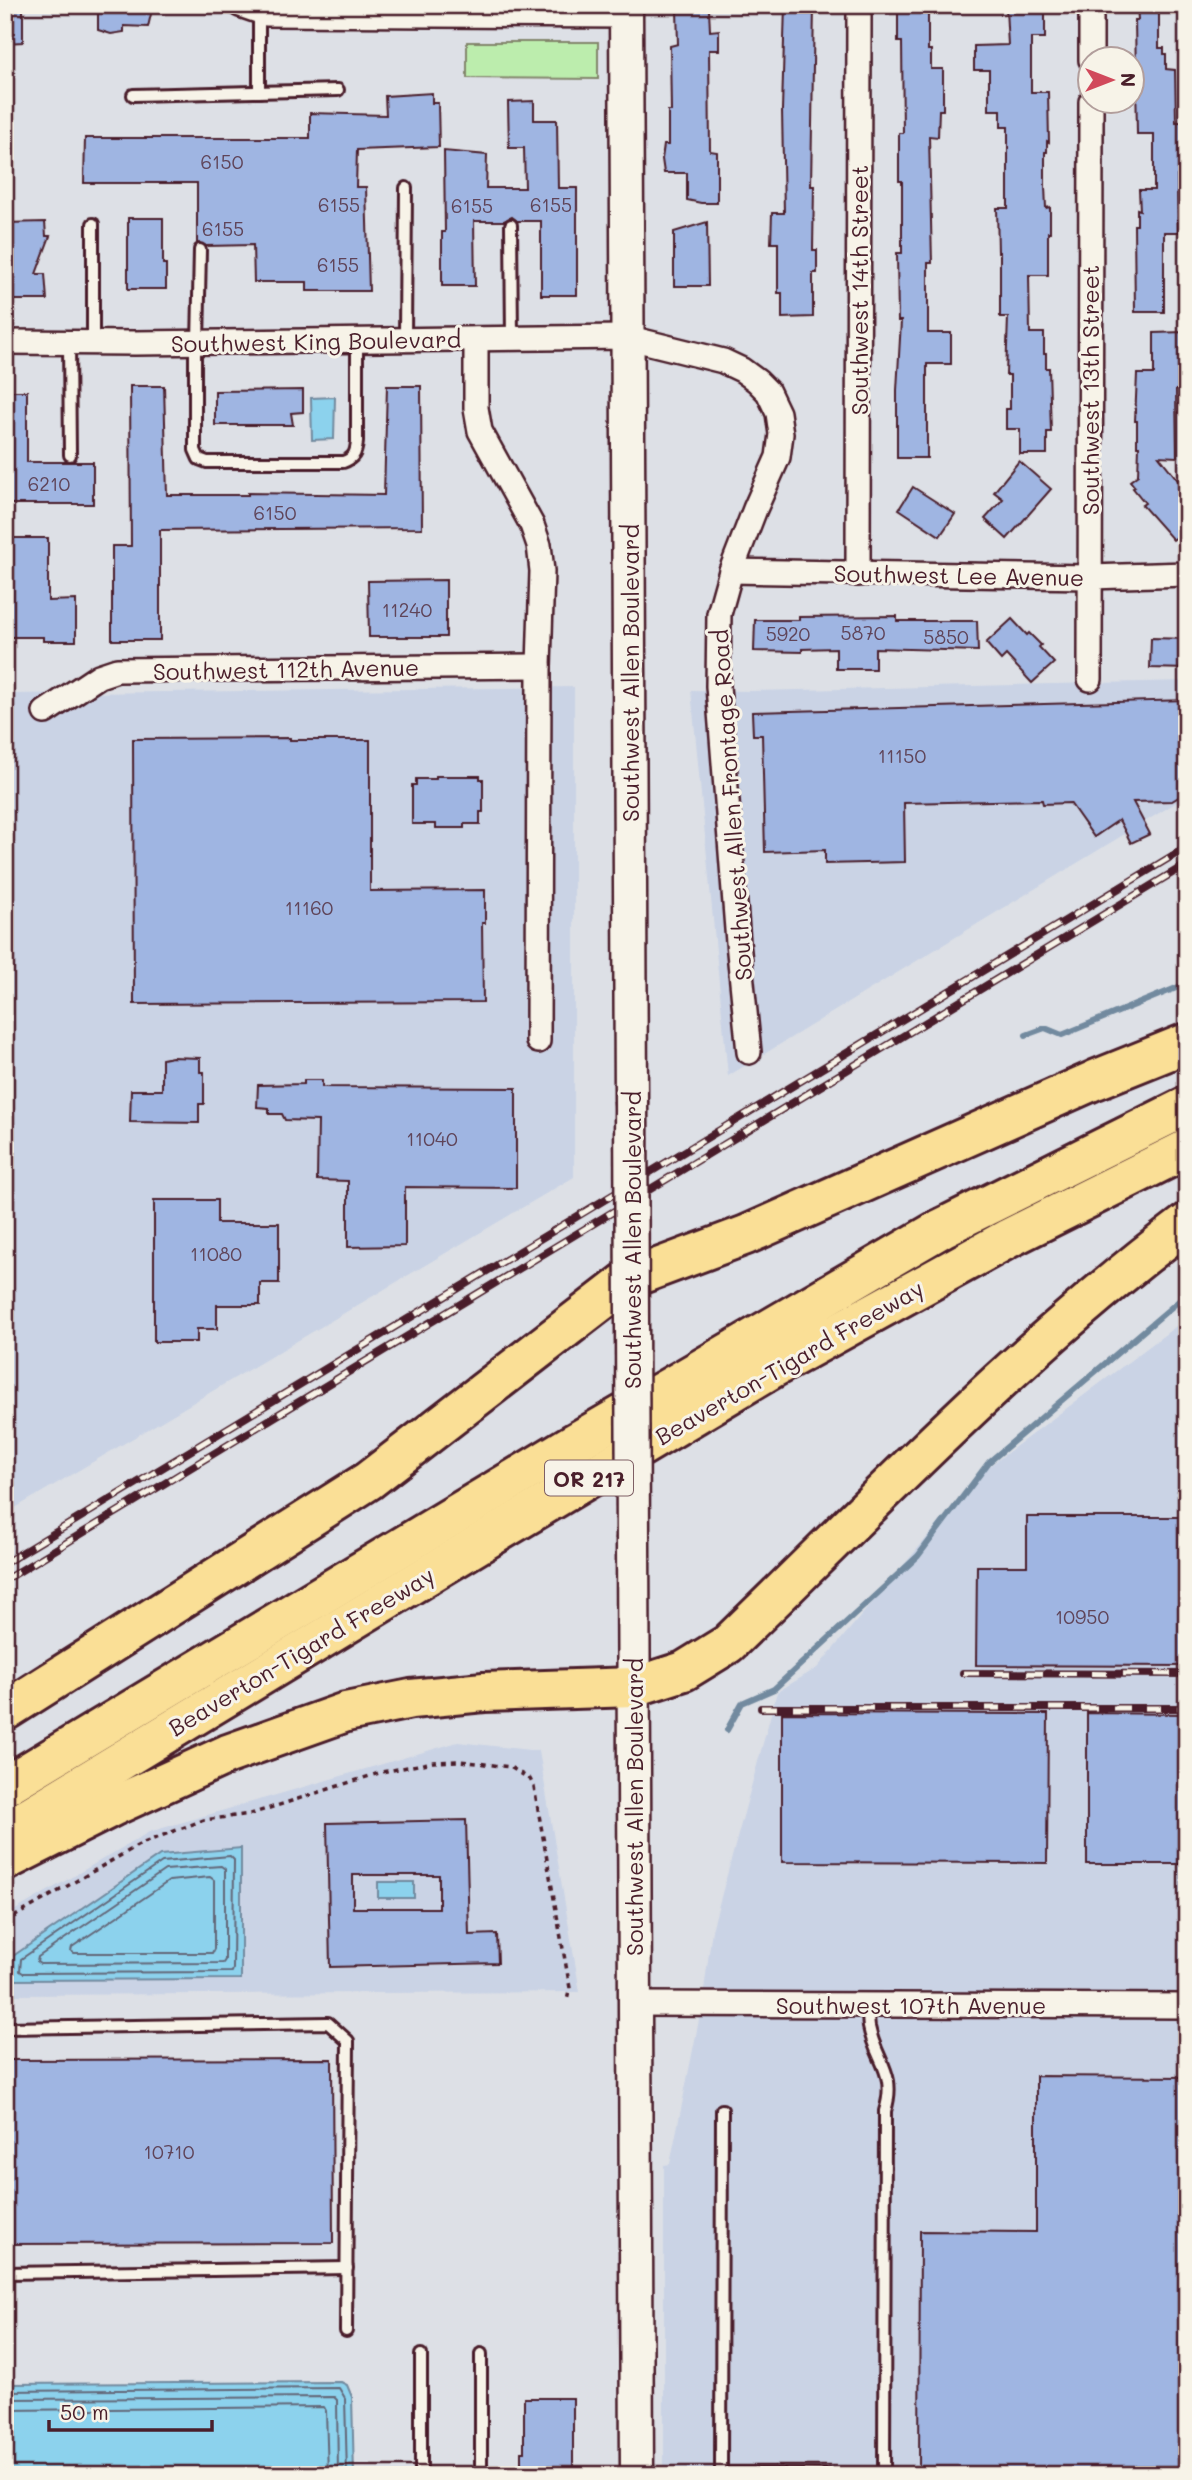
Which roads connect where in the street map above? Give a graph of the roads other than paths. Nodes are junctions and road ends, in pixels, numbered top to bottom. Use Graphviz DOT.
graph roads {
  1 [pos="859,5"];
  2 [pos="1091,5"];
  3 [pos="250,8"];
  4 [pos="626,11"];
  5 [pos="1091,46"];
  6 [pos="338,90"];
  7 [pos="259,92"];
  8 [pos="133,95"];
  9 [pos="1091,116"];
  10 [pos="406,188"];
  11 [pos="93,224"];
  12 [pos="511,225"];
  13 [pos="200,250"];
  14 [pos="626,337"];
  15 [pos="512,338"];
  16 [pos="476,339"];
  17 [pos="357,340"];
  18 [pos="405,340"];
  19 [pos="5,342"];
  20 [pos="197,342"];
  21 [pos="69,343"];
  22 [pos="93,343"];
  23 [pos="70,455"];
  24 [pos="731,570"];
  25 [pos="858,574"];
  26 [pos="1187,574"];
  27 [pos="1090,577"];
  28 [pos="539,666"];
  29 [pos="1090,680"];
  30 [pos="45,712"];
  31 [pos="538,1041"];
  32 [pos="1187,1043"];
  33 [pos="749,1052"];
  34 [pos="1187,1106"];
  35 [pos="1187,1149"];
  36 [pos="1187,1223"];
  37 [pos="631,1278"];
  38 [pos="634,1687"];
  39 [pos="5,1711"];
  40 [pos="5,1786"];
  41 [pos="5,1831"];
  42 [pos="5,1861"];
  43 [pos="635,2004"];
  44 [pos="868,2005"];
  45 [pos="1187,2006"];
  46 [pos="5,2028"];
  47 [pos="722,2110"];
  48 [pos="347,2268"];
  49 [pos="5,2273"];
  50 [pos="346,2331"];
  51 [pos="481,2354"];
  52 [pos="421,2355"];
  53 [pos="421,2475"];
  54 [pos="481,2475"];
  55 [pos="637,2475"];
  56 [pos="830,2475"];
  57 [pos="884,2475"];
  1 -- 25 [label="street, Southwest 14th Street"];
  2 -- 5 [label="street"];
  3 -- 4 [label="street"];
  3 -- 7 [label="lane"];
  4 -- 14 [label="main road, Southwest Allen Boulevard"];
  6 -- 7 [label="lane"];
  7 -- 8 [label="lane"];
  9 -- 27 [label="street, Southwest 13th Street"];
  10 -- 18 [label="lane"];
  11 -- 22 [label="lane"];
  12 -- 15 [label="lane"];
  13 -- 20 [label="lane"];
  14 -- 15 [label="street, Southwest King Boulevard"];
  14 -- 24 [label="street, Southwest Allen Frontage Road"];
  14 -- 37 [label="main road, Southwest Allen Boulevard, bridge"];
  15 -- 16 [label="street, Southwest King Boulevard"];
  16 -- 18 [label="street, Southwest King Boulevard"];
  16 -- 28 [label="street"];
  17 -- 18 [label="street, Southwest King Boulevard"];
  17 -- 20 [label="street, Southwest King Boulevard"];
  17 -- 20 [label="lane"];
  19 -- 21 [label="street, Southwest King Boulevard"];
  20 -- 22 [label="street, Southwest King Boulevard"];
  21 -- 22 [label="street, Southwest King Boulevard"];
  21 -- 23 [label="lane"];
  24 -- 25 [label="street, Southwest Lee Avenue"];
  24 -- 33 [label="street, Southwest Allen Frontage Road"];
  25 -- 27 [label="street, Southwest Lee Avenue"];
  26 -- 27 [label="street, Southwest Lee Avenue"];
  27 -- 29 [label="street, Southwest 13th Street"];
  28 -- 30 [label="street, Southwest 112th Avenue"];
  28 -- 31 [label="street"];
  32 -- 37 [label="highway"];
  34 -- 40 [label="highway, Beaverton-Tigard Freeway / OR 217"];
  35 -- 41 [label="highway, Beaverton-Tigard Freeway / OR 217"];
  36 -- 38 [label="highway"];
  37 -- 38 [label="main road, Southwest Allen Boulevard, bridge"];
  37 -- 39 [label="highway"];
  38 -- 42 [label="highway"];
  38 -- 43 [label="main road, Southwest Allen Boulevard"];
  43 -- 44 [label="street, Southwest 107th Avenue"];
  43 -- 55 [label="main road, Southwest Allen Boulevard"];
  44 -- 45 [label="street, Southwest 107th Avenue"];
  44 -- 57 [label="lane"];
  46 -- 48 [label="lane"];
  47 -- 56 [label="lane"];
  48 -- 49 [label="lane"];
  48 -- 50 [label="lane"];
  51 -- 54 [label="lane"];
  52 -- 53 [label="lane"];
}
